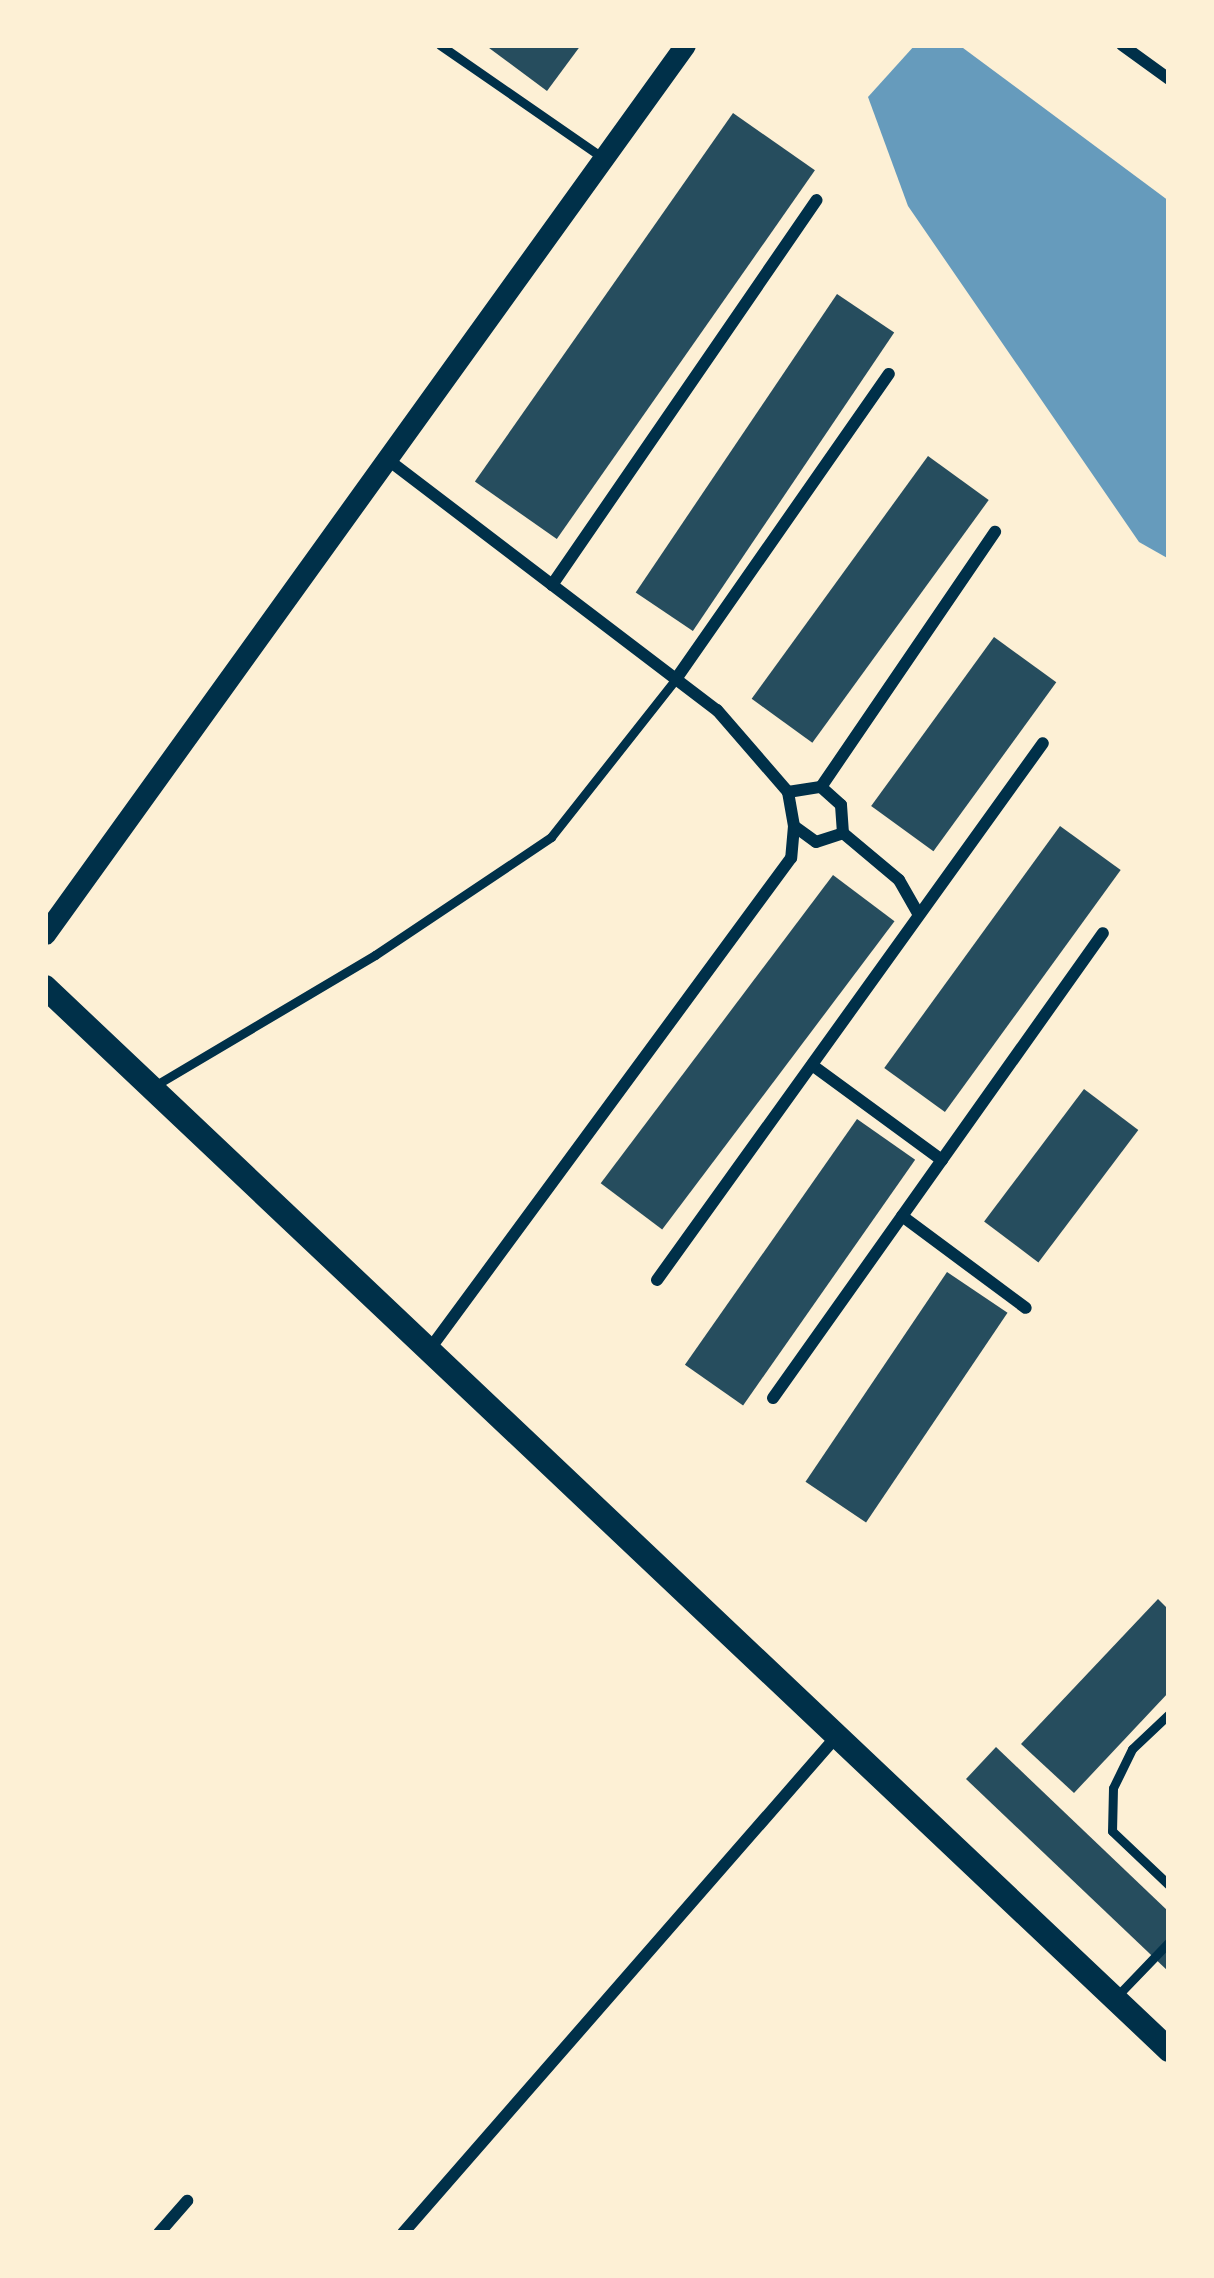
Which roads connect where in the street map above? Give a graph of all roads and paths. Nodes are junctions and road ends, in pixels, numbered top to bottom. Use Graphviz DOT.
graph roads {
  1 [pos="440,45"];
  2 [pos="685,45"];
  3 [pos="1122,45"];
  4 [pos="1169,79"];
  5 [pos="603,158"];
  6 [pos="817,200"];
  7 [pos="889,374"];
  8 [pos="387,459"];
  9 [pos="995,532"];
  10 [pos="552,585"];
  11 [pos="676,679"];
  12 [pos="1043,743"];
  13 [pos="821,787"];
  14 [pos="788,793"];
  15 [pos="794,826"];
  16 [pos="843,833"];
  17 [pos="919,915"];
  18 [pos="1103,933"];
  19 [pos="45,934"];
  20 [pos="45,987"];
  21 [pos="812,1065"];
  22 [pos="152,1088"];
  23 [pos="942,1160"];
  24 [pos="902,1216"];
  25 [pos="657,1280"];
  26 [pos="1026,1308"];
  27 [pos="428,1351"];
  28 [pos="773,1398"];
  29 [pos="1169,1714"];
  30 [pos="836,1737"];
  31 [pos="1169,1885"];
  32 [pos="1169,1942"];
  33 [pos="1114,1999"];
  34 [pos="1169,2050"];
  35 [pos="187,2201"];
  36 [pos="159,2233"];
  37 [pos="403,2233"];
  1 -- 5 [label="lane"];
  2 -- 5 [label="street"];
  3 -- 4 [label="street"];
  5 -- 8 [label="street"];
  6 -- 10 [label="street"];
  7 -- 11 [label="street"];
  8 -- 10 [label="street"];
  8 -- 19 [label="street"];
  9 -- 13 [label="street"];
  10 -- 11 [label="street"];
  11 -- 14 [label="street"];
  11 -- 22 [label="lane"];
  12 -- 17 [label="street"];
  13 -- 14 [label="street"];
  13 -- 16 [label="street"];
  14 -- 15 [label="street"];
  15 -- 16 [label="street"];
  15 -- 27 [label="street"];
  16 -- 17 [label="street"];
  17 -- 21 [label="street"];
  18 -- 23 [label="street"];
  20 -- 22 [label="main road"];
  21 -- 23 [label="street"];
  21 -- 25 [label="street"];
  22 -- 27 [label="main road"];
  23 -- 24 [label="street"];
  24 -- 26 [label="street"];
  24 -- 28 [label="street"];
  27 -- 30 [label="main road"];
  29 -- 31 [label="lane"];
  30 -- 33 [label="main road"];
  30 -- 37 [label="street"];
  32 -- 33 [label="lane"];
  33 -- 34 [label="main road"];
  35 -- 36 [label="street"];
}
